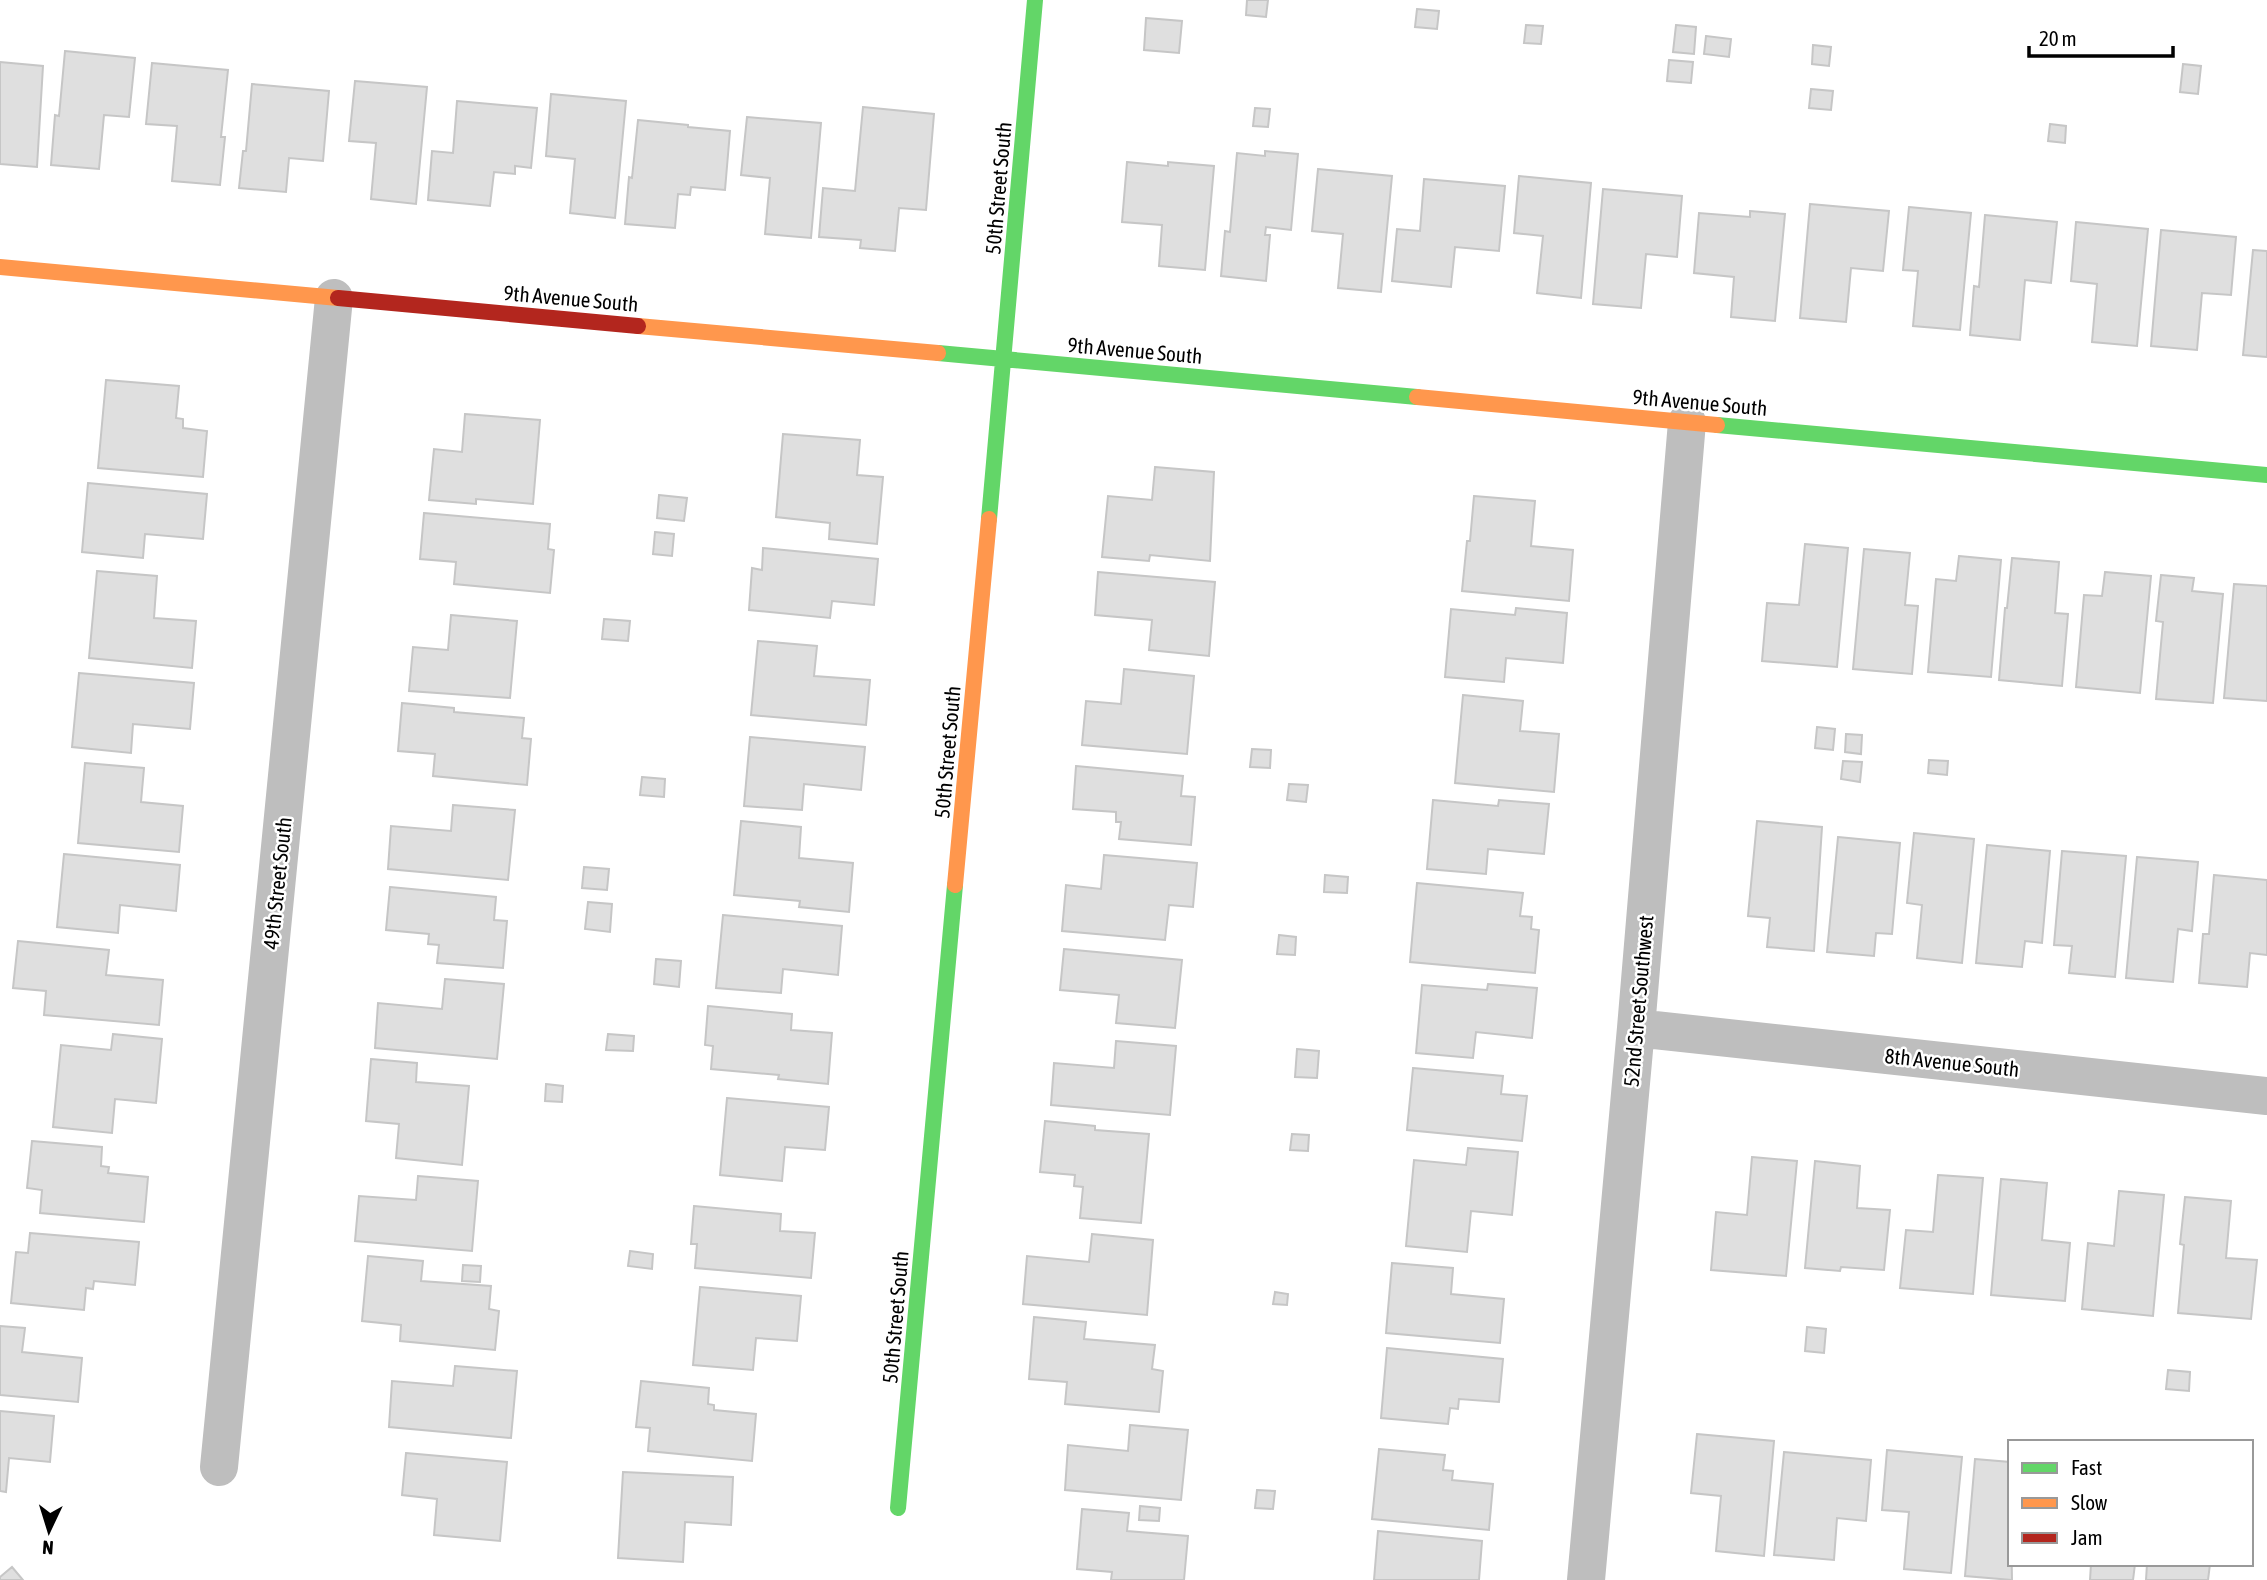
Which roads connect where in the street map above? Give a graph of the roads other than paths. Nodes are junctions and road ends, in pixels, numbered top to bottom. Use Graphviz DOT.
graph roads {
  1 [pos="1035,0"];
  2 [pos="0,267"];
  3 [pos="334,298"];
  4 [pos="1004,360"];
  5 [pos="1687,422"];
  6 [pos="2267,475"];
  7 [pos="1636,1028"];
  8 [pos="2267,1096"];
  9 [pos="219,1467"];
  10 [pos="898,1508"];
  11 [pos="1586,1580"];
  1 -- 4 [label="street, 50th Street South"];
  2 -- 3 [label="street, 9th Avenue South"];
  3 -- 4 [label="street, 9th Avenue South"];
  3 -- 9 [label="street, 49th Street South"];
  4 -- 5 [label="street, 9th Avenue South"];
  4 -- 10 [label="street, 50th Street South"];
  5 -- 6 [label="street, 9th Avenue South"];
  5 -- 7 [label="street, 52nd Street Southwest"];
  7 -- 8 [label="street, 8th Avenue South"];
  7 -- 11 [label="street, 52nd Street Southwest"];
}
